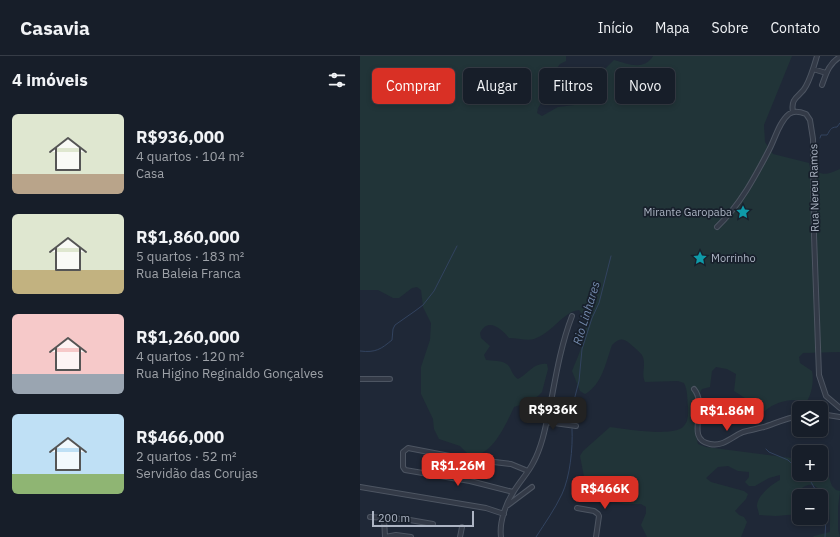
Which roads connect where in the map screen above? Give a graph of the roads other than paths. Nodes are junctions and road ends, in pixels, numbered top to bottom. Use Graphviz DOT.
graph roads {
  1 [pos="817,56"];
  2 [pos="840,57"];
  3 [pos="813,69"];
  4 [pos="826,73"];
  5 [pos="822,85"];
  6 [pos="793,112"];
  7 [pos="717,227"];
  8 [pos="572,316"];
  9 [pos="360,379"];
  10 [pos="390,379"];
  11 [pos="694,389"];
  12 [pos="840,408"];
  13 [pos="828,415"];
  14 [pos="792,418"];
  15 [pos="840,418"];
  16 [pos="547,422"];
  17 [pos="576,426"];
  18 [pos="528,472"];
  19 [pos="360,487"];
  20 [pos="532,487"];
  21 [pos="513,492"];
  22 [pos="507,505"];
  23 [pos="577,508"];
  24 [pos="504,514"];
  25 [pos="370,517"];
  26 [pos="384,518"];
  27 [pos="433,524"];
  28 [pos="462,527"];
  29 [pos="385,537"];
  30 [pos="411,537"];
  31 [pos="460,537"];
  32 [pos="501,537"];
  33 [pos="596,537"];
  1 -- 3 [label="street"];
  2 -- 4 [label="street"];
  3 -- 4 [label="street"];
  3 -- 6 [label="street"];
  4 -- 5 [label="street"];
  6 -- 7 [label="street"];
  6 -- 12 [label="street, Rua Nereu Ramos"];
  8 -- 16 [label="street"];
  9 -- 10 [label="street"];
  11 -- 14 [label="street"];
  13 -- 15 [label="street"];
  16 -- 17 [label="street"];
  16 -- 18 [label="street"];
  18 -- 21 [label="street"];
  18 -- 21 [label="street"];
  19 -- 24 [label="street"];
  20 -- 22 [label="street"];
  21 -- 22 [label="street"];
  22 -- 24 [label="street"];
  23 -- 33 [label="street"];
  24 -- 32 [label="street"];
  25 -- 26 [label="street"];
  26 -- 27 [label="street"];
  26 -- 29 [label="street"];
  28 -- 31 [label="street"];
  29 -- 30 [label="street"];
}
